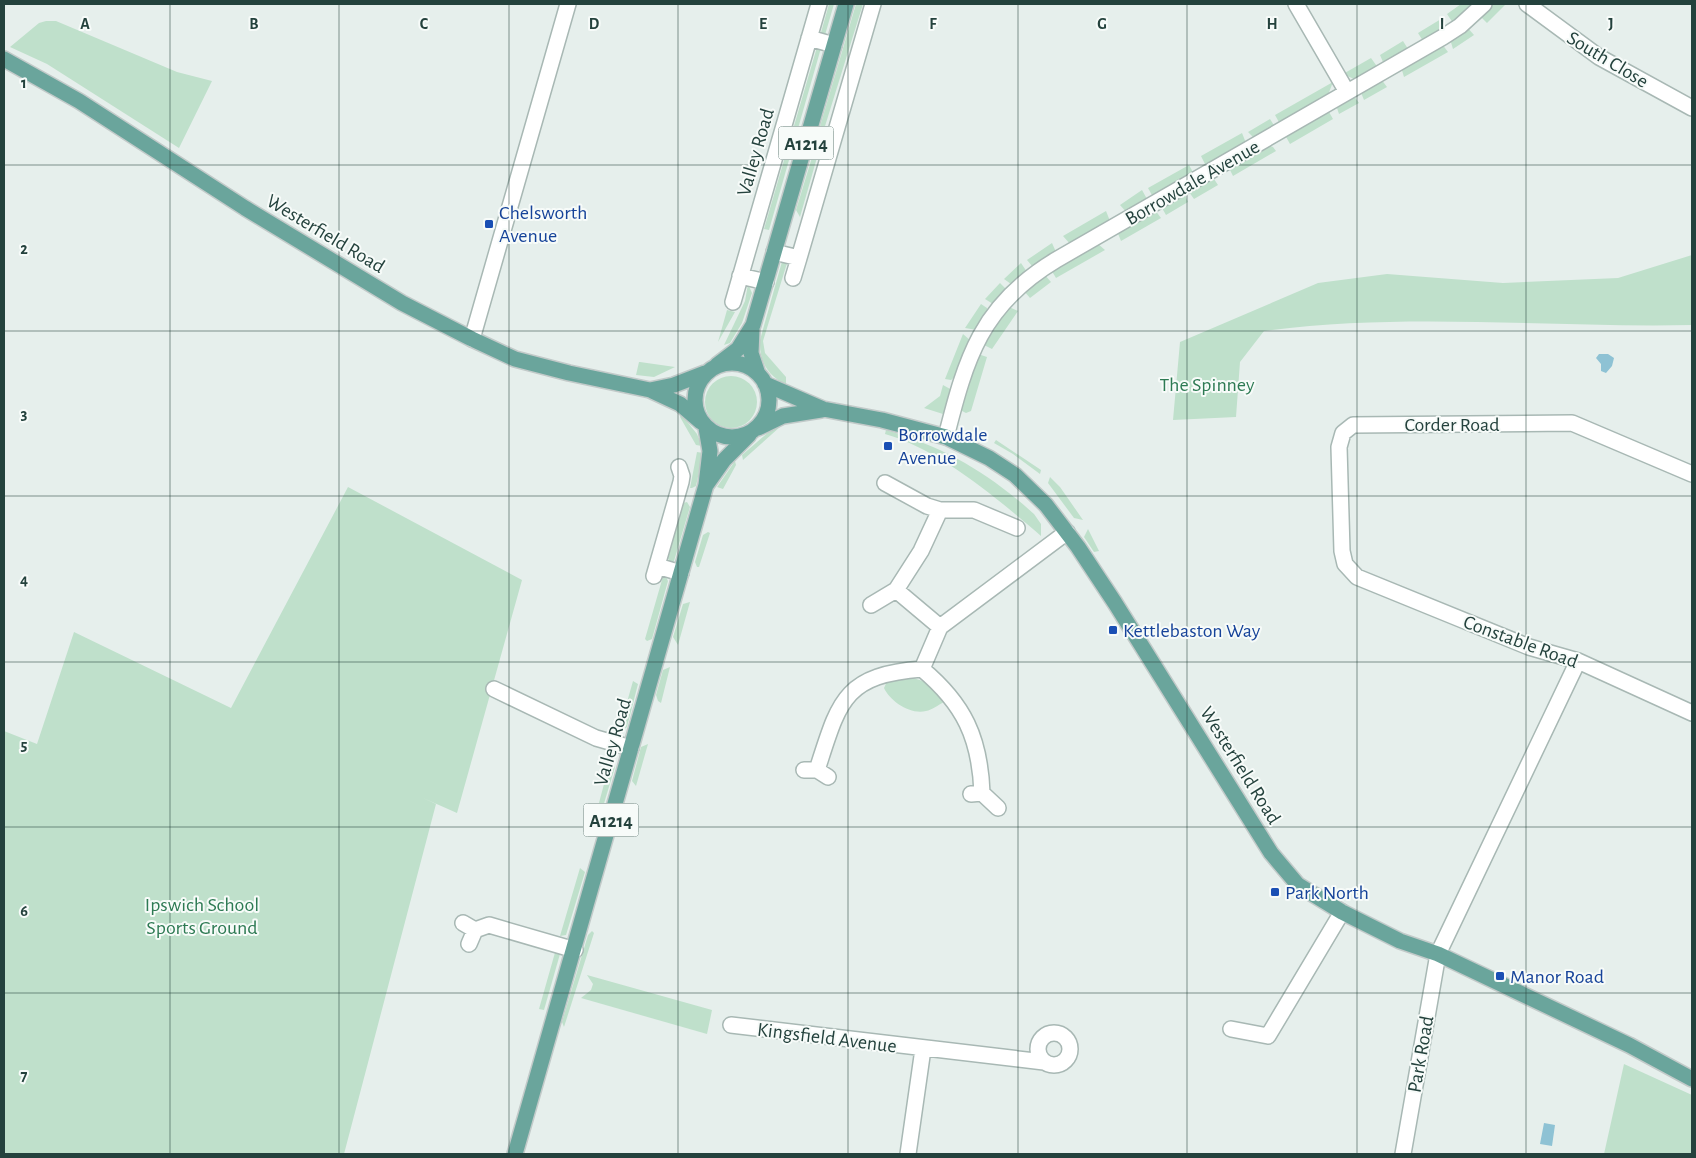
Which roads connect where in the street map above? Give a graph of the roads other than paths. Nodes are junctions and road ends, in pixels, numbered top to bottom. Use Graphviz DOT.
graph roads {
  1 [pos="568,4"];
  2 [pos="819,4"];
  3 [pos="846,4"];
  4 [pos="873,4"];
  5 [pos="1296,4"];
  6 [pos="1484,4"];
  7 [pos="1527,4"];
  8 [pos="809,38"];
  9 [pos="834,45"];
  10 [pos="4,59"];
  11 [pos="1347,92"];
  12 [pos="1692,108"];
  13 [pos="806,143"];
  14 [pos="830,150"];
  15 [pos="774,252"];
  16 [pos="799,258"];
  17 [pos="740,276"];
  18 [pos="793,278"];
  19 [pos="766,282"];
  20 [pos="733,302"];
  21 [pos="753,325"];
  22 [pos="472,340"];
  23 [pos="712,369"];
  24 [pos="762,379"];
  25 [pos="650,390"];
  26 [pos="823,410"];
  27 [pos="703,425"];
  28 [pos="753,431"];
  29 [pos="946,437"];
  30 [pos="679,467"];
  31 [pos="1692,474"];
  32 [pos="885,483"];
  33 [pos="678,491"];
  34 [pos="705,492"];
  35 [pos="940,510"];
  36 [pos="1017,528"];
  37 [pos="1067,532"];
  38 [pos="1349,570"];
  39 [pos="681,573"];
  40 [pos="896,590"];
  41 [pos="872,605"];
  42 [pos="940,627"];
  43 [pos="1578,661"];
  44 [pos="922,669"];
  45 [pos="494,689"];
  46 [pos="1692,713"];
  47 [pos="631,748"];
  48 [pos="816,772"];
  49 [pos="998,808"];
  50 [pos="1342,912"];
  51 [pos="469,944"];
  52 [pos="575,950"];
  53 [pos="1438,954"];
  54 [pos="732,1025"];
  55 [pos="1231,1030"];
  56 [pos="922,1050"];
  57 [pos="1044,1062"];
  58 [pos="1692,1080"];
  59 [pos="515,1154"];
  60 [pos="908,1154"];
  61 [pos="1403,1154"];
  1 -- 22 [label="street"];
  2 -- 8 [label="street, Valley Road"];
  3 -- 9 [label="main road, A1214"];
  4 -- 14 [label="street"];
  5 -- 11 [label="street"];
  6 -- 11 [label="street, Borrowdale Avenue"];
  7 -- 12 [label="street, South Close"];
  8 -- 9 [label="street"];
  8 -- 17 [label="street, Valley Road"];
  9 -- 13 [label="main road, A1214"];
  10 -- 22 [label="main road, Westerfield Road"];
  11 -- 29 [label="street, Borrowdale Avenue"];
  13 -- 14 [label="street"];
  13 -- 15 [label="main road, A1214"];
  14 -- 16 [label="street"];
  15 -- 16 [label="street"];
  15 -- 19 [label="main road, A1214"];
  16 -- 18 [label="street"];
  17 -- 19 [label="street"];
  17 -- 20 [label="street, Valley Road"];
  19 -- 21 [label="main road, A1214"];
  21 -- 23 [label="main road, A1214"];
  21 -- 24 [label="main road, A1214"];
  22 -- 25 [label="main road, Westerfield Road"];
  23 -- 24 [label="main road"];
  23 -- 25 [label="main road, Westerfield Road"];
  23 -- 27 [label="main road"];
  24 -- 26 [label="main road, Westerfield Road"];
  24 -- 28 [label="main road"];
  25 -- 27 [label="main road, Westerfield Road"];
  26 -- 28 [label="main road, Westerfield Road"];
  26 -- 29 [label="main road, Westerfield Road"];
  27 -- 28 [label="main road"];
  27 -- 34 [label="main road, Valley Road / A1214"];
  28 -- 34 [label="main road, Valley Road / A1214"];
  29 -- 37 [label="main road, Westerfield Road"];
  30 -- 33 [label="street"];
  31 -- 38 [label="street, Corder Road"];
  32 -- 35 [label="street"];
  33 -- 34 [label="street"];
  33 -- 39 [label="street"];
  34 -- 39 [label="main road, Valley Road / A1214"];
  35 -- 36 [label="street"];
  35 -- 40 [label="street"];
  37 -- 42 [label="street"];
  37 -- 50 [label="main road, Westerfield Road"];
  38 -- 43 [label="street, Constable Road"];
  39 -- 47 [label="main road, Valley Road / A1214"];
  40 -- 41 [label="street"];
  40 -- 42 [label="street"];
  42 -- 44 [label="street"];
  43 -- 46 [label="street, Constable Road"];
  43 -- 53 [label="street"];
  44 -- 48 [label="street"];
  44 -- 49 [label="street"];
  45 -- 47 [label="street"];
  47 -- 52 [label="main road, Valley Road / A1214"];
  50 -- 53 [label="main road, Westerfield Road"];
  50 -- 55 [label="street"];
  51 -- 52 [label="street"];
  52 -- 59 [label="main road, Valley Road / A1214"];
  53 -- 58 [label="main road, Westerfield Road"];
  53 -- 61 [label="street, Park Road"];
  54 -- 56 [label="street, Kingsfield Avenue"];
  56 -- 57 [label="street, Kingsfield Avenue"];
  56 -- 60 [label="street, Kingsfield Avenue"];
}
